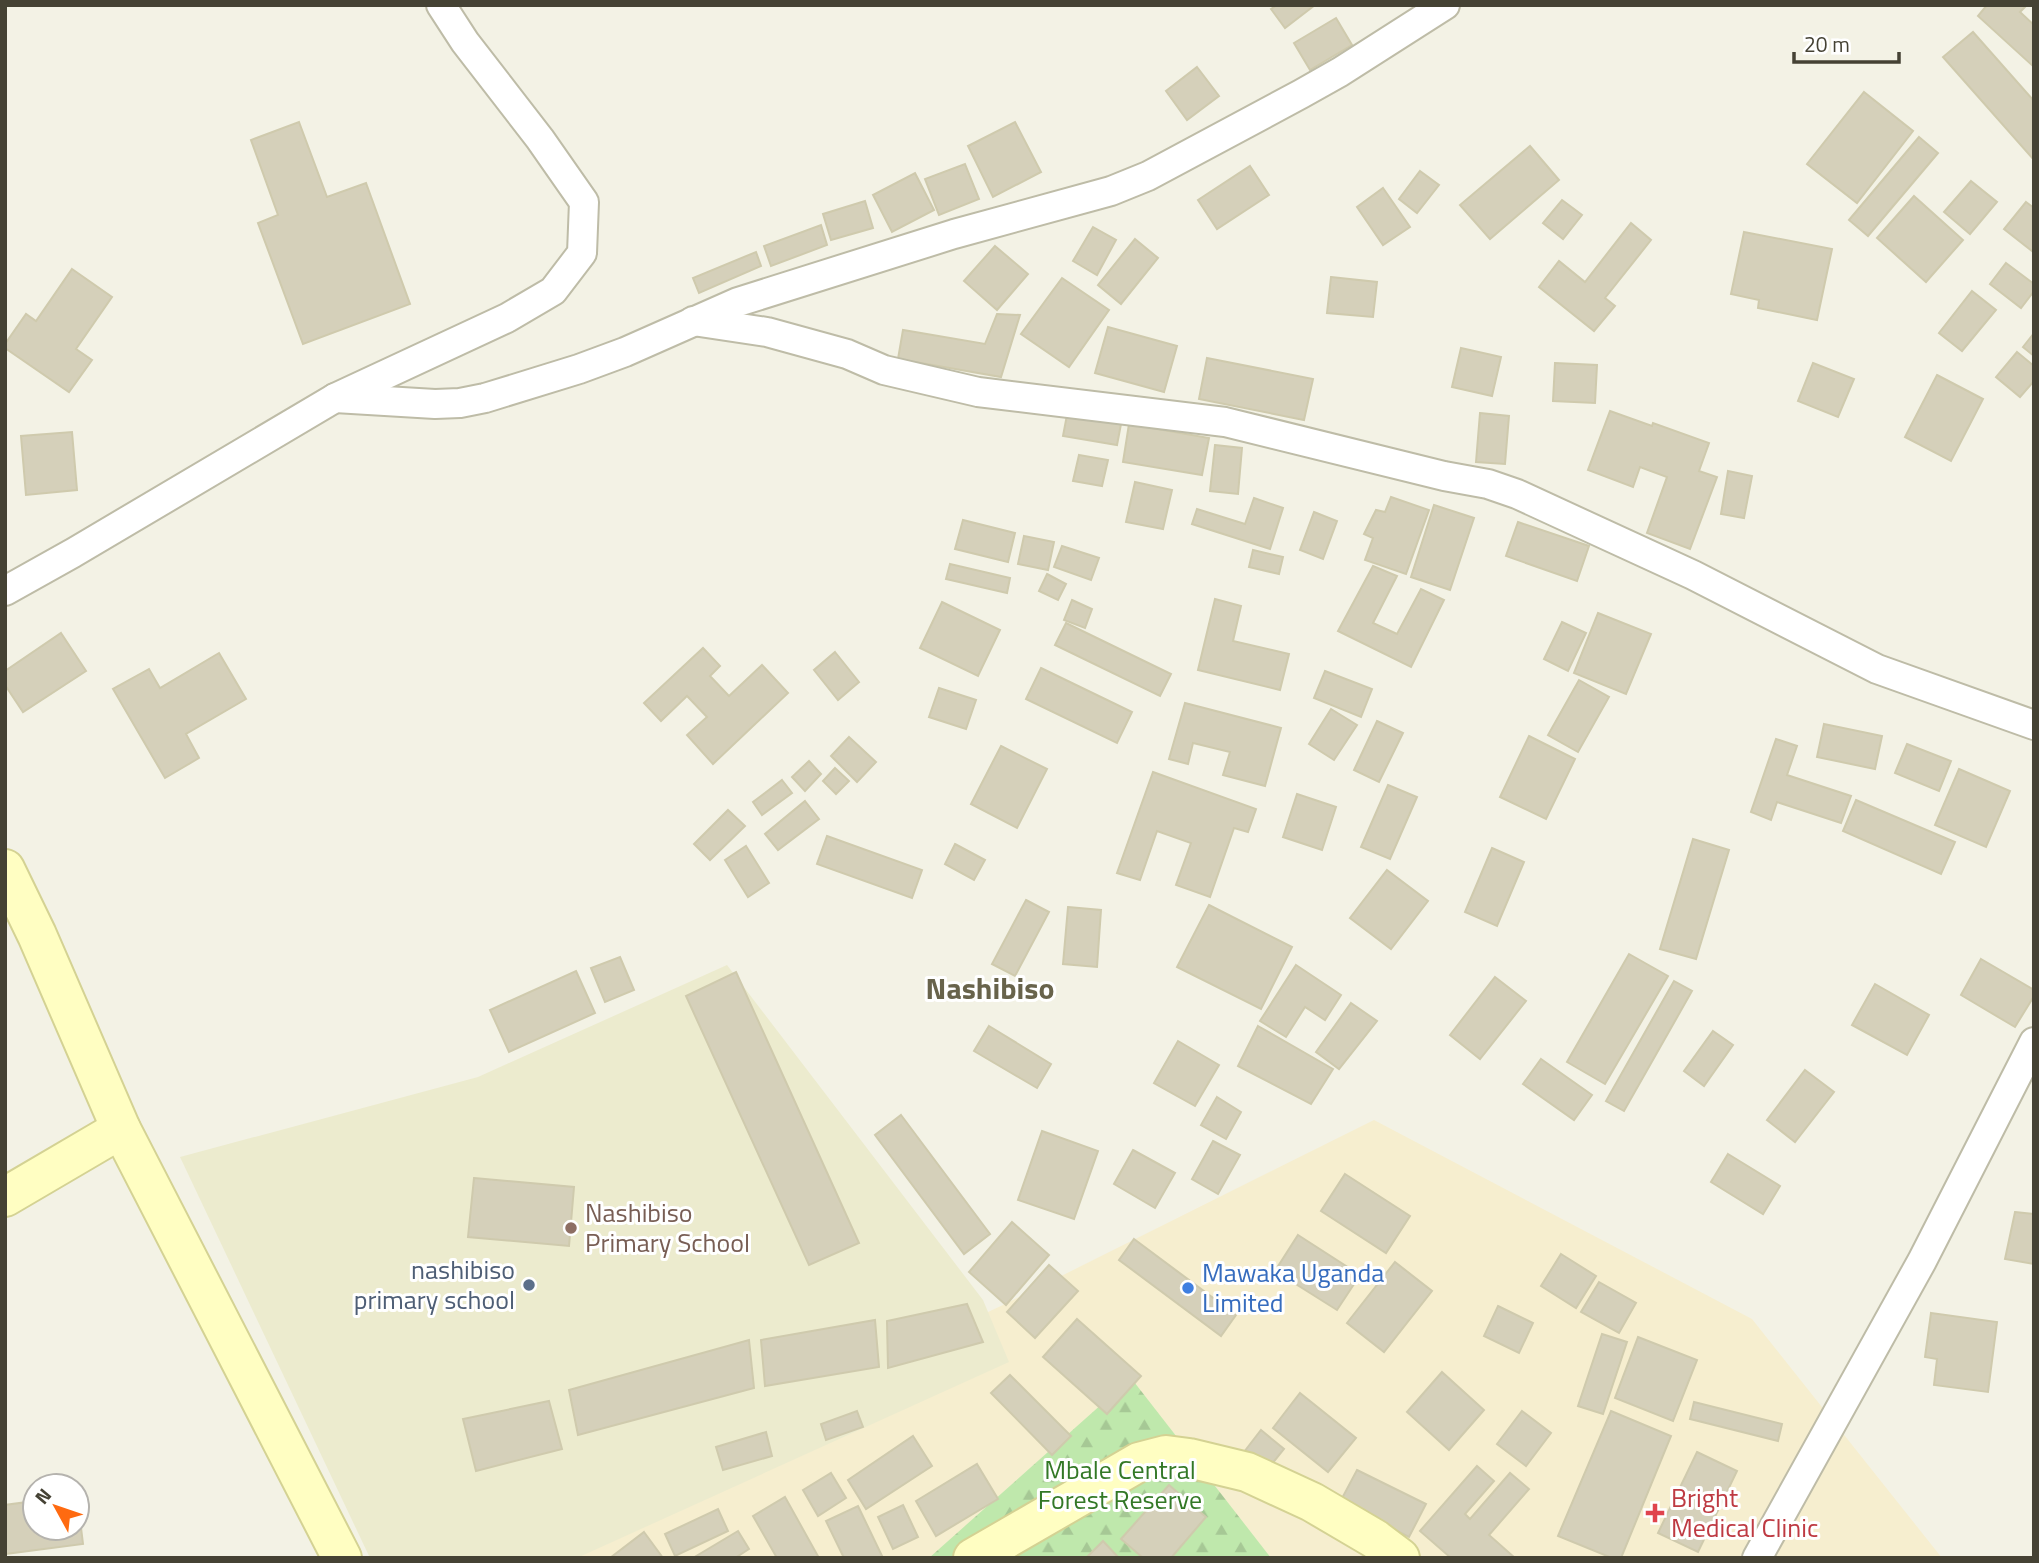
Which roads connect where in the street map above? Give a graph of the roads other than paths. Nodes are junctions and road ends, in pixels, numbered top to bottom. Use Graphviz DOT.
graph roads {
  1 [pos="441,5"];
  2 [pos="1445,5"];
  3 [pos="693,321"];
  4 [pos="335,398"];
  5 [pos="5,591"];
  6 [pos="2034,725"];
  7 [pos="5,869"];
  8 [pos="2034,1042"];
  9 [pos="121,1129"];
  10 [pos="5,1197"];
  11 [pos="342,1558"];
  12 [pos="973,1558"];
  13 [pos="1400,1558"];
  14 [pos="1757,1558"];
  1 -- 4 [label="street"];
  2 -- 3 [label="street"];
  3 -- 4 [label="street"];
  3 -- 6 [label="street"];
  4 -- 5 [label="street"];
  7 -- 9 [label="street"];
  8 -- 14 [label="street"];
  9 -- 10 [label="street"];
  9 -- 11 [label="street"];
  12 -- 13 [label="street"];
}
